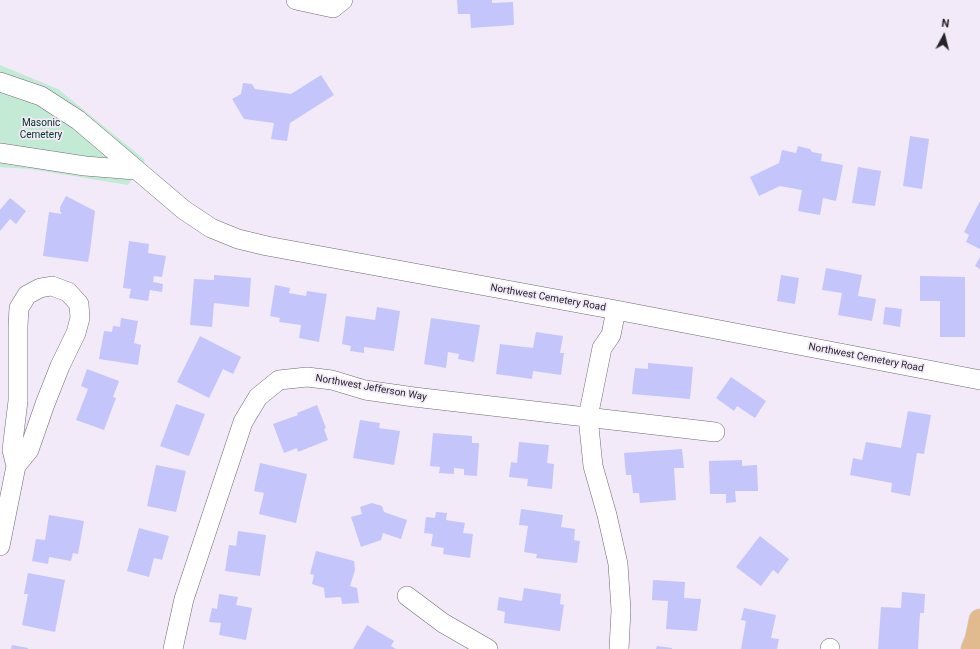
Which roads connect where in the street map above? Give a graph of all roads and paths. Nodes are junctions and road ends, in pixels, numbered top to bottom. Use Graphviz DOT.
graph roads {
  1 [pos="296,0"];
  2 [pos="343,0"];
  3 [pos="0,82"];
  4 [pos="0,153"];
  5 [pos="135,170"];
  6 [pos="616,310"];
  7 [pos="980,380"];
  8 [pos="18,401"];
  9 [pos="45,404"];
  10 [pos="588,417"];
  11 [pos="715,432"];
  12 [pos="16,466"];
  13 [pos="0,546"];
  14 [pos="407,596"];
  15 [pos="173,649"];
  16 [pos="488,649"];
  17 [pos="619,649"];
  1 -- 2 [label="street"];
  3 -- 5 [label="street, Northwest Cemetery Road"];
  4 -- 5 [label="street"];
  5 -- 6 [label="street, Northwest Cemetery Road"];
  6 -- 7 [label="street, Northwest Cemetery Road"];
  6 -- 10 [label="street"];
  8 -- 9 [label="street"];
  8 -- 9 [label="street"];
  8 -- 12 [label="street"];
  9 -- 12 [label="street"];
  10 -- 11 [label="street, Northwest Jefferson Way"];
  10 -- 15 [label="street, Northwest Jefferson Way"];
  10 -- 17 [label="street"];
  12 -- 13 [label="street"];
  14 -- 16 [label="street"];
}
